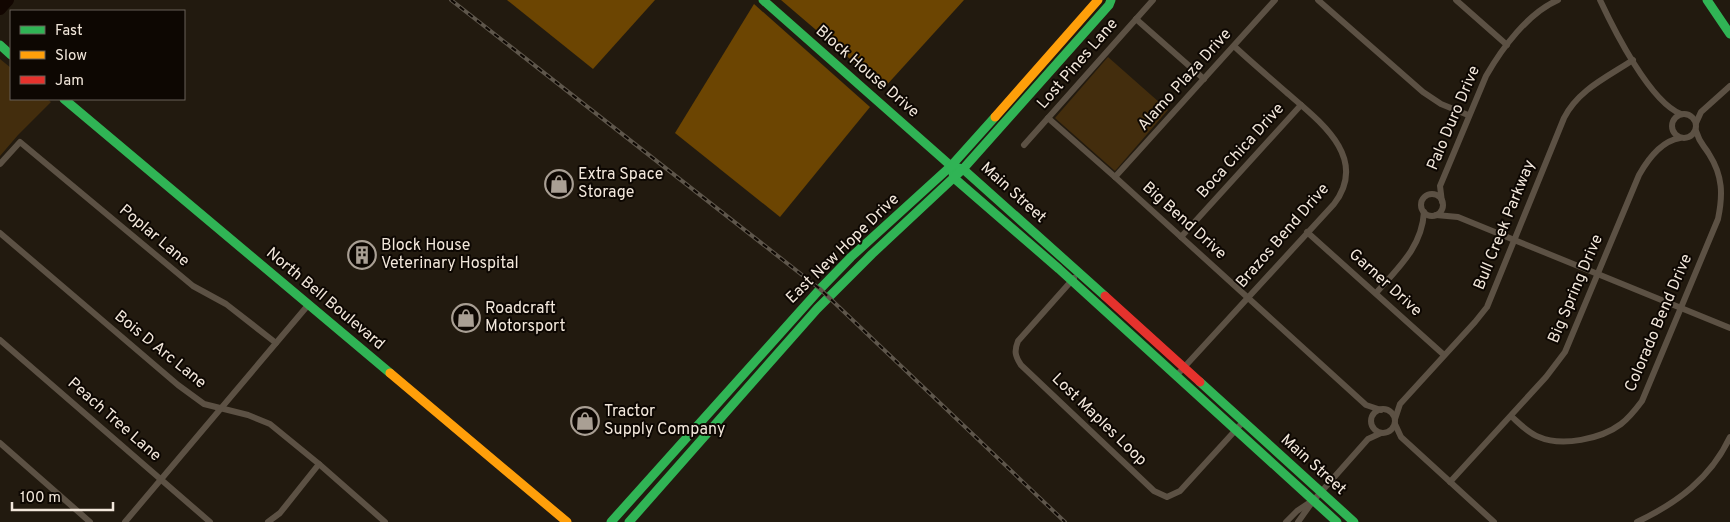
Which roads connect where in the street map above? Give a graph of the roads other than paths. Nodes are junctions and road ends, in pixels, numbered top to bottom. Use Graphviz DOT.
graph roads {
  1 [pos="763,0"];
  2 [pos="1098,0"];
  3 [pos="1112,0"];
  4 [pos="1153,0"];
  5 [pos="1275,0"];
  6 [pos="1318,0"];
  7 [pos="1456,0"];
  8 [pos="1558,0"];
  9 [pos="1600,0"];
  10 [pos="1707,0"];
  11 [pos="1136,19"];
  12 [pos="1730,34"];
  13 [pos="0,45"];
  14 [pos="1507,45"];
  15 [pos="1234,46"];
  16 [pos="10,54"];
  17 [pos="1633,60"];
  18 [pos="1204,80"];
  19 [pos="1730,86"];
  20 [pos="65,100"];
  21 [pos="1301,105"];
  22 [pos="1671,110"];
  23 [pos="1700,112"];
  24 [pos="1681,114"];
  25 [pos="1689,114"];
  26 [pos="1468,115"];
  27 [pos="1048,118"];
  28 [pos="1696,123"];
  29 [pos="1672,124"];
  30 [pos="1696,131"];
  31 [pos="1683,138"];
  32 [pos="1669,140"];
  33 [pos="1700,142"];
  34 [pos="1024,145"];
  35 [pos="0,164"];
  36 [pos="951,166"];
  37 [pos="964,169"];
  38 [pos="1115,177"];
  39 [pos="954,178"];
  40 [pos="1440,186"];
  41 [pos="1428,195"];
  42 [pos="1442,204"];
  43 [pos="1424,212"];
  44 [pos="1436,215"];
  45 [pos="1458,217"];
  46 [pos="1423,226"];
  47 [pos="1307,232"];
  48 [pos="0,233"];
  49 [pos="1181,237"];
  50 [pos="1515,241"];
  51 [pos="1080,273"];
  52 [pos="1598,274"];
  53 [pos="1072,280"];
  54 [pos="1376,294"];
  55 [pos="1248,298"];
  56 [pos="309,304"];
  57 [pos="1681,308"];
  58 [pos="1730,328"];
  59 [pos="0,340"];
  60 [pos="276,343"];
  61 [pos="1444,355"];
  62 [pos="1184,367"];
  63 [pos="1177,375"];
  64 [pos="1400,404"];
  65 [pos="1366,405"];
  66 [pos="221,409"];
  67 [pos="1382,410"];
  68 [pos="1511,416"];
  69 [pos="1243,422"];
  70 [pos="1371,422"];
  71 [pos="1395,422"];
  72 [pos="1235,431"];
  73 [pos="1384,433"];
  74 [pos="1730,436"];
  75 [pos="1401,437"];
  76 [pos="1368,439"];
  77 [pos="0,443"];
  78 [pos="319,464"];
  79 [pos="161,478"];
  80 [pos="1450,482"];
  81 [pos="1321,492"];
  82 [pos="1313,501"];
  83 [pos="90,522"];
  84 [pos="125,522"];
  85 [pos="210,522"];
  86 [pos="268,522"];
  87 [pos="385,522"];
  88 [pos="567,522"];
  89 [pos="611,522"];
  90 [pos="629,522"];
  91 [pos="1286,522"];
  92 [pos="1298,522"];
  93 [pos="1337,522"];
  94 [pos="1354,522"];
  95 [pos="1494,522"];
  96 [pos="1637,522"];
  1 -- 36 [label="main road, Block House Drive"];
  2 -- 36 [label="main road, East New Hope Drive"];
  3 -- 37 [label="main road, East New Hope Drive"];
  4 -- 11 [label="street, Lost Pines Lane"];
  5 -- 15 [label="street, Alamo Plaza Drive"];
  6 -- 26 [label="street"];
  7 -- 14 [label="street"];
  8 -- 14 [label="street, Palo Duro Drive"];
  9 -- 17 [label="street"];
  10 -- 12 [label="main road"];
  11 -- 18 [label="street"];
  11 -- 27 [label="street, Lost Pines Lane"];
  13 -- 16 [label="main road"];
  14 -- 26 [label="street, Palo Duro Drive"];
  15 -- 18 [label="street, Alamo Plaza Drive"];
  15 -- 21 [label="street, Brazos Bend Drive"];
  17 -- 22 [label="street"];
  17 -- 50 [label="street, Bull Creek Parkway"];
  18 -- 38 [label="street, Alamo Plaza Drive"];
  19 -- 23 [label="street"];
  20 -- 56 [label="main road, North Bell Boulevard"];
  21 -- 47 [label="street, Brazos Bend Drive"];
  21 -- 49 [label="street, Boca Chica Drive"];
  22 -- 24 [label="street"];
  22 -- 29 [label="street"];
  23 -- 25 [label="street"];
  23 -- 28 [label="street"];
  24 -- 25 [label="street"];
  24 -- 29 [label="street"];
  25 -- 28 [label="street"];
  26 -- 40 [label="street, Palo Duro Drive"];
  27 -- 34 [label="street, Lost Pines Lane"];
  27 -- 38 [label="street, Big Bend Drive"];
  28 -- 30 [label="street"];
  29 -- 31 [label="street"];
  29 -- 32 [label="street"];
  30 -- 31 [label="street"];
  30 -- 33 [label="street, Colorado Bend Drive"];
  31 -- 32 [label="street"];
  31 -- 33 [label="street"];
  32 -- 52 [label="street, Big Spring Drive"];
  33 -- 57 [label="street, Colorado Bend Drive"];
  35 -- 60 [label="street, Poplar Lane"];
  36 -- 37 [label="main road, Main Street"];
  36 -- 39 [label="main road, Main Street"];
  36 -- 89 [label="main road, East New Hope Drive"];
  37 -- 39 [label="main road, East New Hope Drive"];
  37 -- 51 [label="main road, Main Street"];
  38 -- 49 [label="street, Big Bend Drive"];
  39 -- 53 [label="main road, Main Street"];
  39 -- 90 [label="main road, East New Hope Drive"];
  40 -- 41 [label="street, Palo Duro Drive"];
  40 -- 42 [label="street, Palo Duro Drive"];
  41 -- 42 [label="street"];
  41 -- 43 [label="street"];
  42 -- 44 [label="street"];
  42 -- 45 [label="street"];
  43 -- 44 [label="street"];
  43 -- 46 [label="street"];
  44 -- 45 [label="street"];
  44 -- 46 [label="street"];
  45 -- 50 [label="street"];
  46 -- 54 [label="street"];
  47 -- 54 [label="street, Garner Drive"];
  47 -- 55 [label="street, Brazos Bend Drive"];
  48 -- 66 [label="street, Bois D Arc Lane"];
  49 -- 55 [label="street, Big Bend Drive"];
  50 -- 52 [label="street"];
  50 -- 61 [label="street, Bull Creek Parkway"];
  51 -- 53 [label="street, Lost Maples Loop"];
  51 -- 62 [label="main road, Main Street"];
  52 -- 57 [label="street"];
  52 -- 68 [label="street, Big Spring Drive"];
  53 -- 63 [label="main road, Main Street"];
  53 -- 72 [label="street, Lost Maples Loop"];
  54 -- 61 [label="street, Garner Drive"];
  55 -- 62 [label="street, Brazos Bend Drive"];
  55 -- 65 [label="street, Big Bend Drive"];
  56 -- 60 [label="street"];
  56 -- 88 [label="main road, North Bell Boulevard"];
  57 -- 58 [label="street"];
  57 -- 68 [label="street, Colorado Bend Drive"];
  59 -- 79 [label="street, Peach Tree Lane"];
  60 -- 66 [label="street"];
  61 -- 64 [label="street, Bull Creek Parkway"];
  62 -- 63 [label="street, Brazos Bend Drive"];
  62 -- 69 [label="main road, Main Street"];
  63 -- 72 [label="main road, Main Street"];
  64 -- 67 [label="street, Bull Creek Parkway"];
  64 -- 71 [label="street, Bull Creek Parkway"];
  65 -- 67 [label="street, Big Bend Drive"];
  65 -- 70 [label="street, Big Bend Drive"];
  66 -- 78 [label="street, Bois D Arc Lane"];
  66 -- 79 [label="street"];
  67 -- 70 [label="street"];
  67 -- 71 [label="street"];
  68 -- 80 [label="street, Big Spring Drive"];
  69 -- 72 [label="street, Lost Maples Loop"];
  69 -- 81 [label="main road, Main Street"];
  70 -- 73 [label="street"];
  70 -- 76 [label="street"];
  71 -- 73 [label="street"];
  71 -- 75 [label="street"];
  72 -- 82 [label="main road, Main Street"];
  73 -- 75 [label="street"];
  73 -- 76 [label="street"];
  74 -- 96 [label="street"];
  75 -- 80 [label="street"];
  76 -- 81 [label="street"];
  77 -- 83 [label="street"];
  78 -- 86 [label="street"];
  78 -- 87 [label="street, Bois D Arc Lane"];
  79 -- 84 [label="street"];
  79 -- 85 [label="street, Peach Tree Lane"];
  80 -- 95 [label="street"];
  81 -- 82 [label="street"];
  81 -- 94 [label="main road, Main Street"];
  82 -- 91 [label="street"];
  82 -- 92 [label="street"];
  82 -- 93 [label="main road, Main Street"];
}
